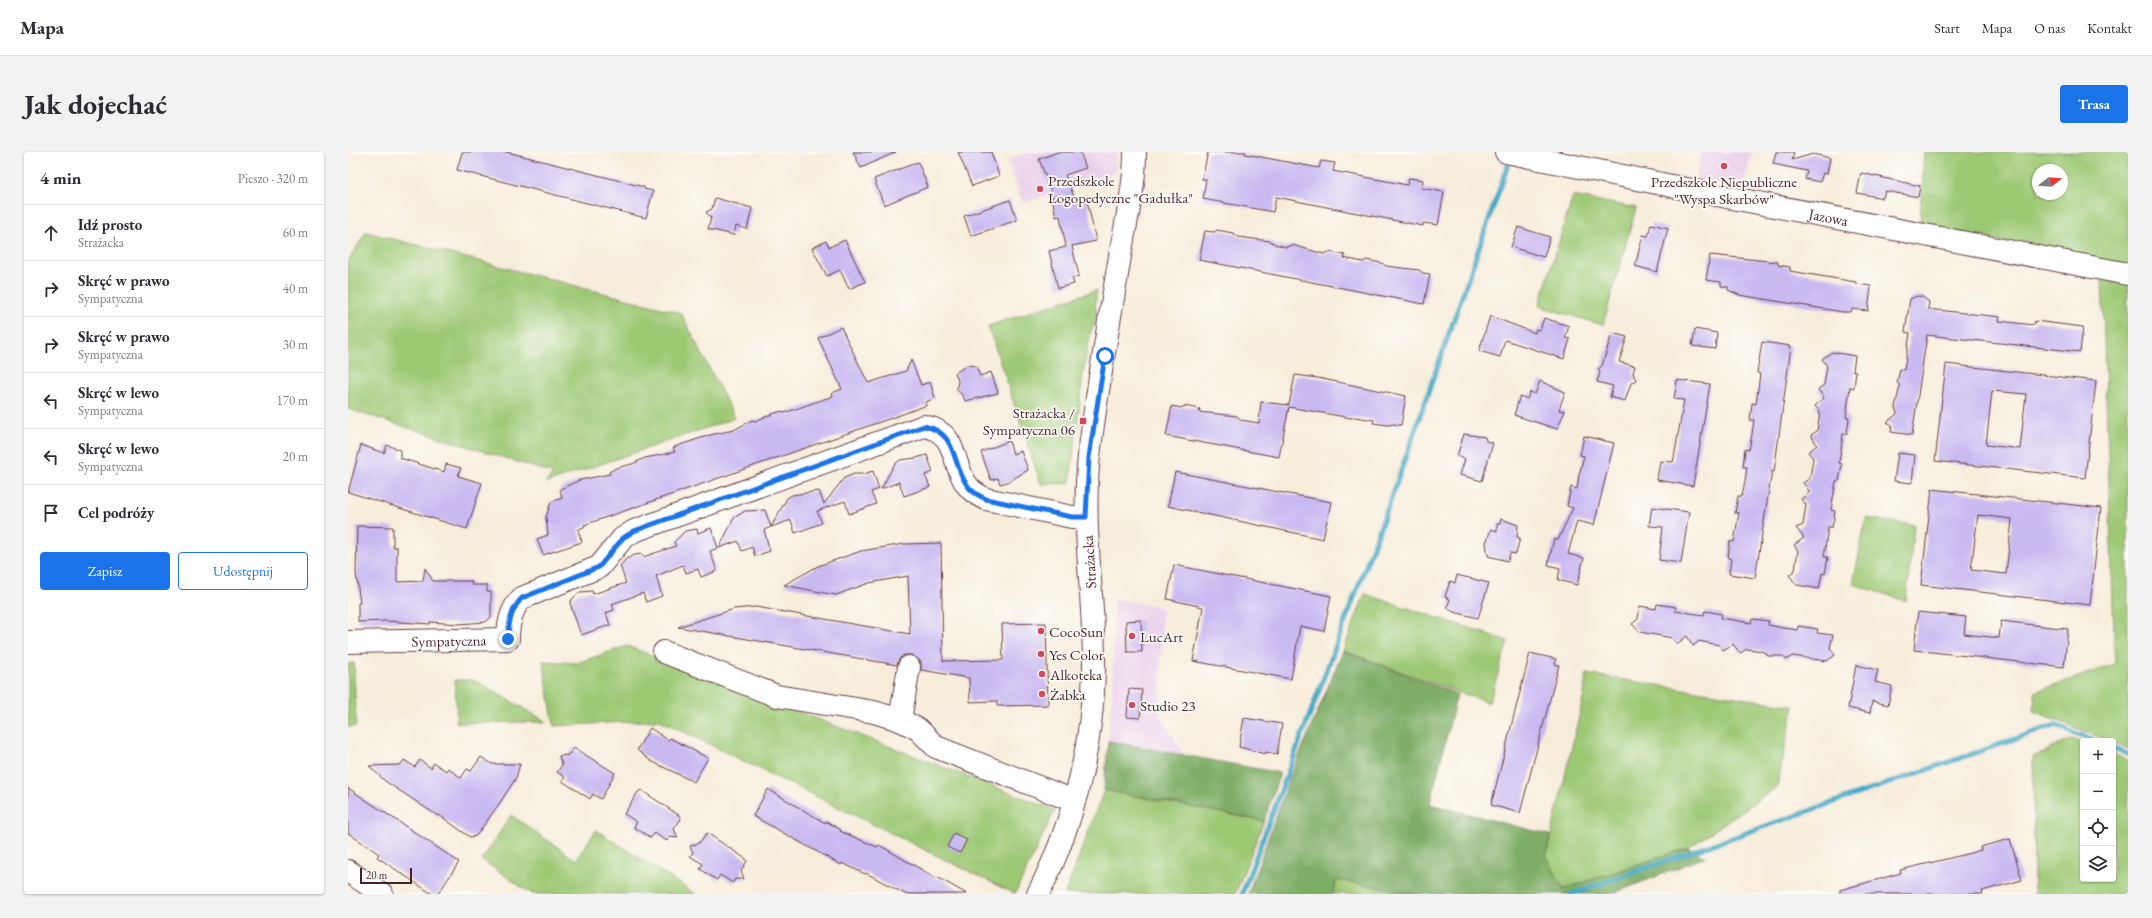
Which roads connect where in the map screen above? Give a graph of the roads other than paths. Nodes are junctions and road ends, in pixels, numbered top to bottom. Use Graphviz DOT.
graph roads {
  1 [pos="1135,152"];
  2 [pos="1506,152"];
  3 [pos="2128,274"];
  4 [pos="1086,517"];
  5 [pos="348,642"];
  6 [pos="664,652"];
  7 [pos="909,668"];
  8 [pos="900,720"];
  9 [pos="1074,801"];
  10 [pos="348,871"];
  11 [pos="382,894"];
  12 [pos="1038,894"];
  1 -- 4 [label="street, Strażacka"];
  2 -- 3 [label="street, Jazowa"];
  4 -- 5 [label="street, Sympatyczna"];
  4 -- 9 [label="street, Strażacka"];
  6 -- 8 [label="street"];
  7 -- 8 [label="street"];
  8 -- 9 [label="street"];
  9 -- 12 [label="street, Strażacka"];
  10 -- 11 [label="street"];
}
